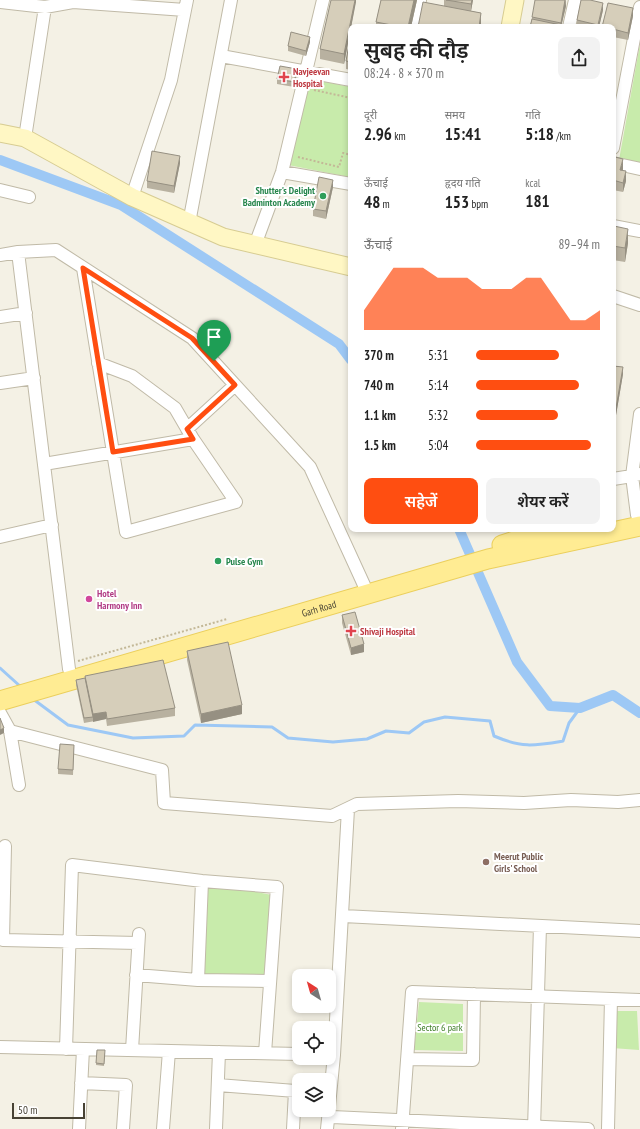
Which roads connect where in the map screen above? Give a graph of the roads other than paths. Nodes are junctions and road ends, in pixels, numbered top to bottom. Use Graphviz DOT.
graph roads {
  1 [pos="231,0"];
  2 [pos="323,0"];
  3 [pos="420,0"];
  4 [pos="515,0"];
  5 [pos="575,0"];
  6 [pos="0,2"];
  7 [pos="186,5"];
  8 [pos="45,7"];
  9 [pos="640,7"];
  10 [pos="416,24"];
  11 [pos="511,24"];
  12 [pos="570,24"];
  13 [pos="221,56"];
  14 [pos="305,72"];
  15 [pos="348,79"];
  16 [pos="616,132"];
  17 [pos="0,133"];
  18 [pos="25,138"];
  19 [pos="616,165"];
  20 [pos="640,169"];
  21 [pos="282,172"];
  22 [pos="348,183"];
  23 [pos="0,190"];
  24 [pos="28,197"];
  25 [pos="132,198"];
  26 [pos="189,223"];
  27 [pos="616,227"];
  28 [pos="640,231"];
  29 [pos="255,245"];
  30 [pos="18,252"];
  31 [pos="0,255"];
  32 [pos="348,266"];
  33 [pos="83,268"];
  34 [pos="616,297"];
  35 [pos="640,305"];
  36 [pos="26,313"];
  37 [pos="0,317"];
  38 [pos="98,363"];
  39 [pos="34,378"];
  40 [pos="0,383"];
  41 [pos="235,385"];
  42 [pos="640,414"];
  43 [pos="190,434"];
  44 [pos="113,452"];
  45 [pos="44,464"];
  46 [pos="636,475"];
  47 [pos="616,478"];
  48 [pos="639,518"];
  49 [pos="616,519"];
  50 [pos="616,522"];
  51 [pos="52,525"];
  52 [pos="555,532"];
  53 [pos="566,532"];
  54 [pos="0,537"];
  55 [pos="534,538"];
  56 [pos="448,566"];
  57 [pos="364,585"];
  58 [pos="293,610"];
  59 [pos="71,674"];
  60 [pos="1,700"];
  61 [pos="10,731"];
  62 [pos="19,785"];
  63 [pos="640,800"];
  64 [pos="348,809"];
  65 [pos="5,846"];
  66 [pos="2,867"];
  67 [pos="202,881"];
  68 [pos="342,916"];
  69 [pos="540,926"];
  70 [pos="640,931"];
  71 [pos="70,941"];
  72 [pos="136,975"];
  73 [pos="198,980"];
  74 [pos="270,981"];
  75 [pos="474,994"];
  76 [pos="538,996"];
  77 [pos="611,999"];
  78 [pos="640,1000"];
  79 [pos="334,1021"];
  80 [pos="0,1046"];
  81 [pos="66,1048"];
  82 [pos="83,1049"];
  83 [pos="132,1050"];
  84 [pos="169,1051"];
  85 [pos="219,1052"];
  86 [pos="265,1053"];
  87 [pos="292,1054"];
  88 [pos="407,1060"];
  89 [pos="81,1083"];
  90 [pos="218,1085"];
  91 [pos="328,1117"];
  92 [pos="332,1117"];
  93 [pos="402,1125"];
  94 [pos="534,1128"];
  95 [pos="79,1129"];
  96 [pos="123,1129"];
  97 [pos="163,1129"];
  98 [pos="216,1129"];
  99 [pos="293,1129"];
  100 [pos="327,1129"];
  101 [pos="588,1129"];
  102 [pos="608,1129"];
  1 -- 13 [label="street"];
  2 -- 14 [label="street"];
  3 -- 10 [label="street"];
  4 -- 11 [label="street"];
  5 -- 12 [label="street"];
  6 -- 8 [label="street"];
  7 -- 8 [label="street"];
  7 -- 25 [label="street"];
  8 -- 18 [label="street"];
  9 -- 16 [label="street"];
  13 -- 14 [label="street"];
  13 -- 26 [label="street"];
  14 -- 15 [label="street"];
  14 -- 21 [label="street"];
  17 -- 18 [label="street"];
  18 -- 25 [label="street"];
  19 -- 20 [label="street"];
  21 -- 22 [label="street"];
  21 -- 29 [label="street"];
  23 -- 24 [label="street"];
  25 -- 26 [label="street"];
  26 -- 29 [label="street"];
  27 -- 28 [label="street"];
  29 -- 32 [label="street"];
  30 -- 31 [label="street"];
  30 -- 33 [label="street"];
  30 -- 36 [label="street"];
  33 -- 38 [label="street"];
  33 -- 41 [label="street"];
  34 -- 35 [label="street"];
  36 -- 37 [label="street"];
  36 -- 39 [label="street"];
  38 -- 43 [label="street"];
  38 -- 44 [label="street"];
  39 -- 40 [label="street"];
  39 -- 45 [label="street"];
  41 -- 43 [label="street"];
  41 -- 57 [label="street"];
  42 -- 46 [label="street"];
  43 -- 44 [label="street"];
  43 -- 44 [label="street"];
  44 -- 45 [label="street"];
  45 -- 51 [label="street"];
  46 -- 47 [label="street"];
  46 -- 48 [label="street"];
  48 -- 49 [label="main road"];
  48 -- 50 [label="main road, Garh Road"];
  51 -- 54 [label="street"];
  51 -- 59 [label="street"];
  52 -- 55 [label="main road, Garh Road"];
  53 -- 55 [label="main road, Garh Road"];
  55 -- 56 [label="main road, Garh Road"];
  56 -- 57 [label="main road, Garh Road"];
  56 -- 58 [label="main road, Garh Road"];
  57 -- 58 [label="main road, Garh Road"];
  58 -- 59 [label="main road, Garh Road"];
  59 -- 60 [label="main road, Garh Road"];
  60 -- 61 [label="street"];
  61 -- 62 [label="street"];
  61 -- 64 [label="street"];
  63 -- 64 [label="street"];
  64 -- 68 [label="street"];
  65 -- 66 [label="street"];
  66 -- 71 [label="street"];
  67 -- 71 [label="street"];
  67 -- 73 [label="street"];
  67 -- 74 [label="street"];
  68 -- 69 [label="street"];
  68 -- 79 [label="street"];
  69 -- 70 [label="street"];
  69 -- 76 [label="street"];
  71 -- 72 [label="street"];
  71 -- 81 [label="street"];
  72 -- 73 [label="street"];
  72 -- 83 [label="street"];
  73 -- 74 [label="street"];
  74 -- 86 [label="street"];
  75 -- 76 [label="street"];
  75 -- 88 [label="street"];
  75 -- 88 [label="street"];
  76 -- 77 [label="street"];
  76 -- 94 [label="street"];
  77 -- 78 [label="street"];
  77 -- 102 [label="street"];
  80 -- 81 [label="street"];
  81 -- 82 [label="street"];
  82 -- 83 [label="street"];
  82 -- 89 [label="street"];
  83 -- 84 [label="street"];
  84 -- 85 [label="street"];
  84 -- 97 [label="street"];
  85 -- 86 [label="street"];
  85 -- 90 [label="street"];
  86 -- 87 [label="street"];
  88 -- 93 [label="street"];
  89 -- 95 [label="street"];
  89 -- 96 [label="street"];
  90 -- 98 [label="street"];
  90 -- 99 [label="street"];
  91 -- 100 [label="street"];
  92 -- 93 [label="street"];
  93 -- 94 [label="street"];
  94 -- 101 [label="street"];
}
